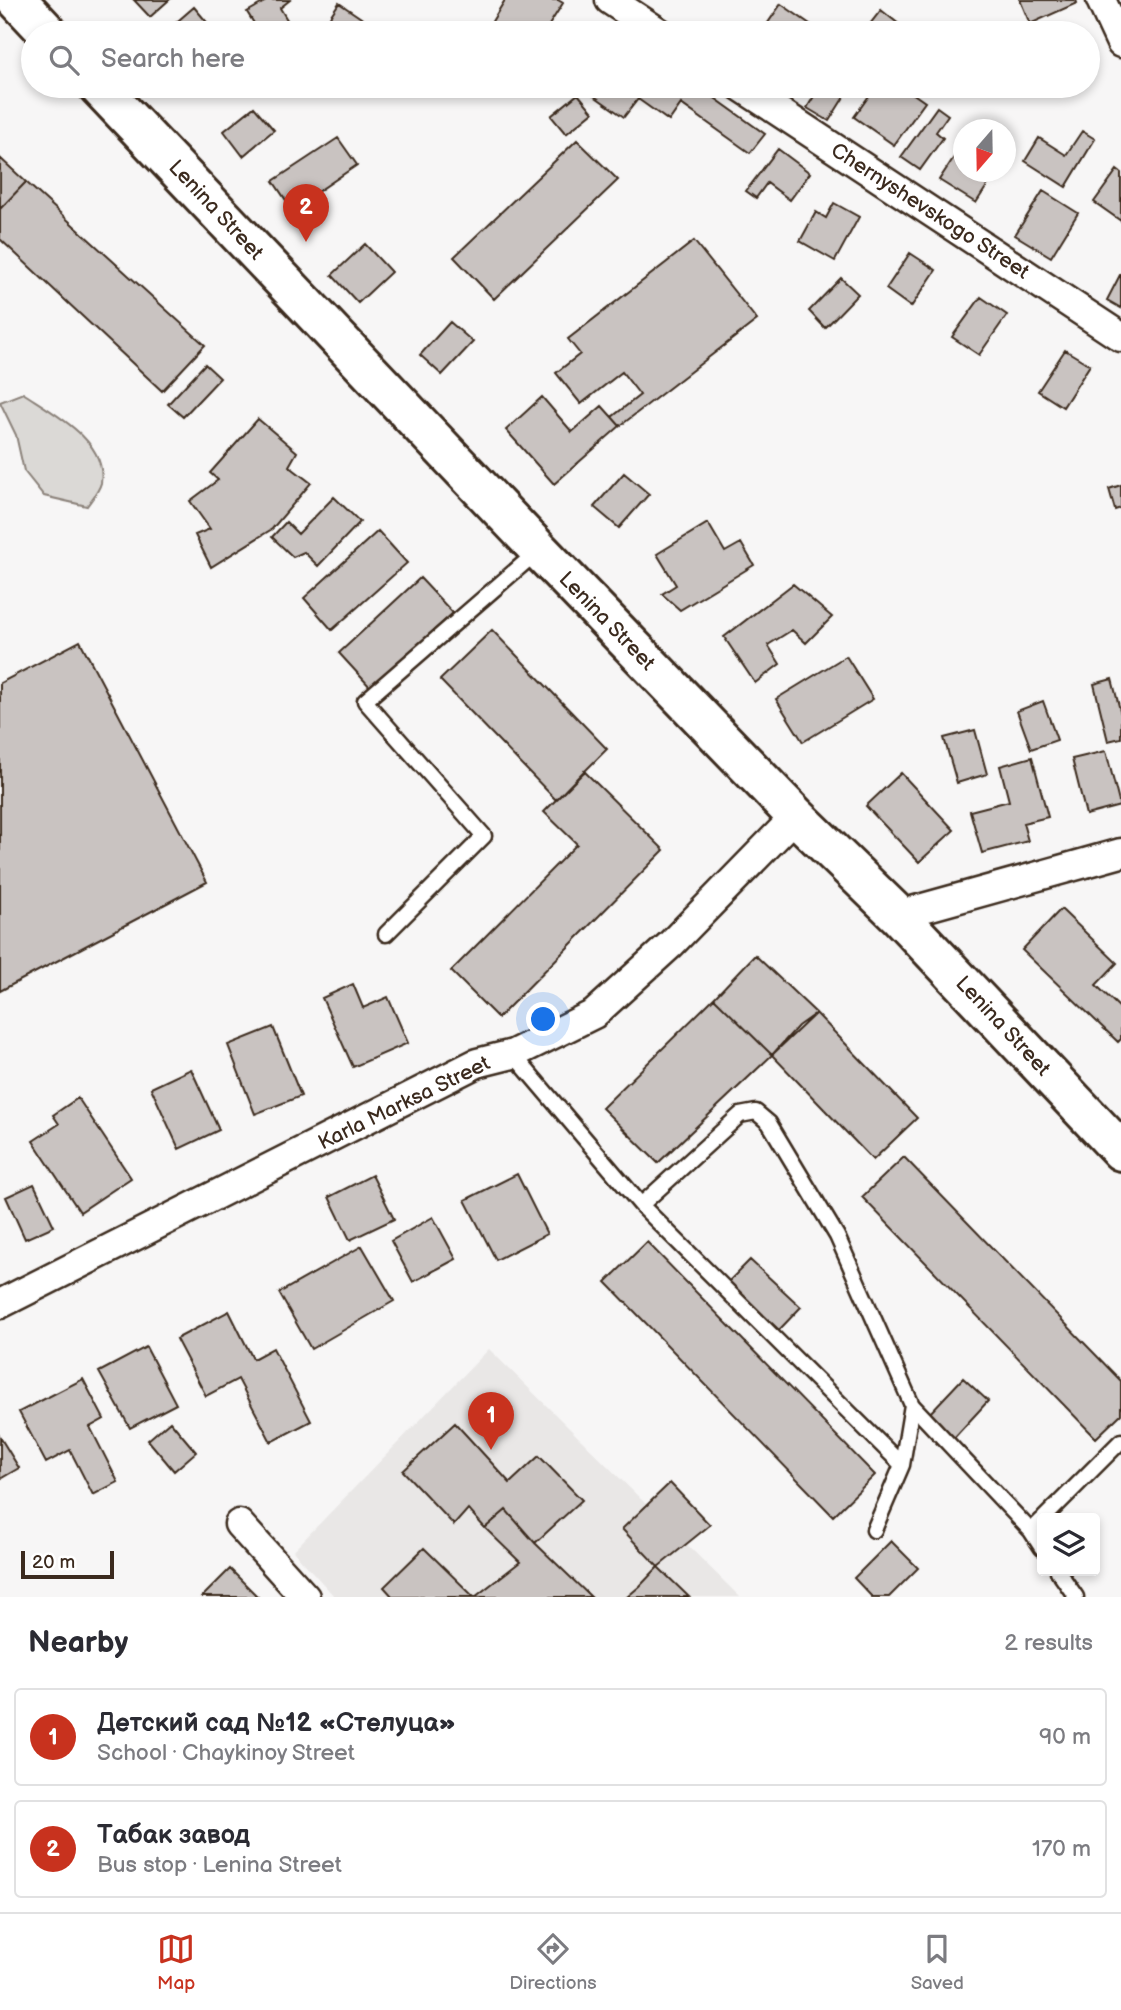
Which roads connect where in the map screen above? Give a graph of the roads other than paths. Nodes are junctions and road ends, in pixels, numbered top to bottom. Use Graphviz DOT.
graph roads {
  1 [pos="17,0"];
  2 [pos="610,0"];
  3 [pos="1101,0"];
  4 [pos="37,21"];
  5 [pos="642,21"];
  6 [pos="1121,43"];
  7 [pos="109,98"];
  8 [pos="758,98"];
  9 [pos="1121,337"];
  10 [pos="539,550"];
  11 [pos="796,817"];
  12 [pos="1121,853"];
  13 [pos="898,915"];
  14 [pos="386,934"];
  15 [pos="513,1054"];
  16 [pos="1121,1151"];
  17 [pos="641,1205"];
  18 [pos="0,1304"];
  19 [pos="912,1405"];
  20 [pos="1121,1441"];
  21 [pos="902,1465"];
  22 [pos="1049,1513"];
  23 [pos="239,1524"];
  24 [pos="1037,1525"];
  25 [pos="874,1530"];
  26 [pos="1031,1531"];
  27 [pos="1037,1540"];
  28 [pos="1061,1576"];
  29 [pos="305,1597"];
  30 [pos="1076,1597"];
  1 -- 4 [label="street"];
  2 -- 5 [label="street"];
  3 -- 6 [label="street"];
  7 -- 10 [label="street, Lenina Street"];
  8 -- 9 [label="street, Chernyshevskogo Street"];
  10 -- 11 [label="street, Lenina Street"];
  10 -- 14 [label="lane"];
  11 -- 13 [label="street, Lenina Street"];
  11 -- 15 [label="street, Karla Marksa Street"];
  12 -- 13 [label="street"];
  13 -- 16 [label="street, Lenina Street"];
  15 -- 17 [label="lane"];
  15 -- 18 [label="street, Karla Marksa Street"];
  17 -- 19 [label="lane"];
  17 -- 21 [label="lane"];
  19 -- 21 [label="lane"];
  19 -- 26 [label="lane"];
  20 -- 22 [label="lane"];
  21 -- 25 [label="lane"];
  23 -- 29 [label="street"];
  24 -- 26 [label="lane"];
  26 -- 27 [label="lane"];
  28 -- 30 [label="lane"];
}
